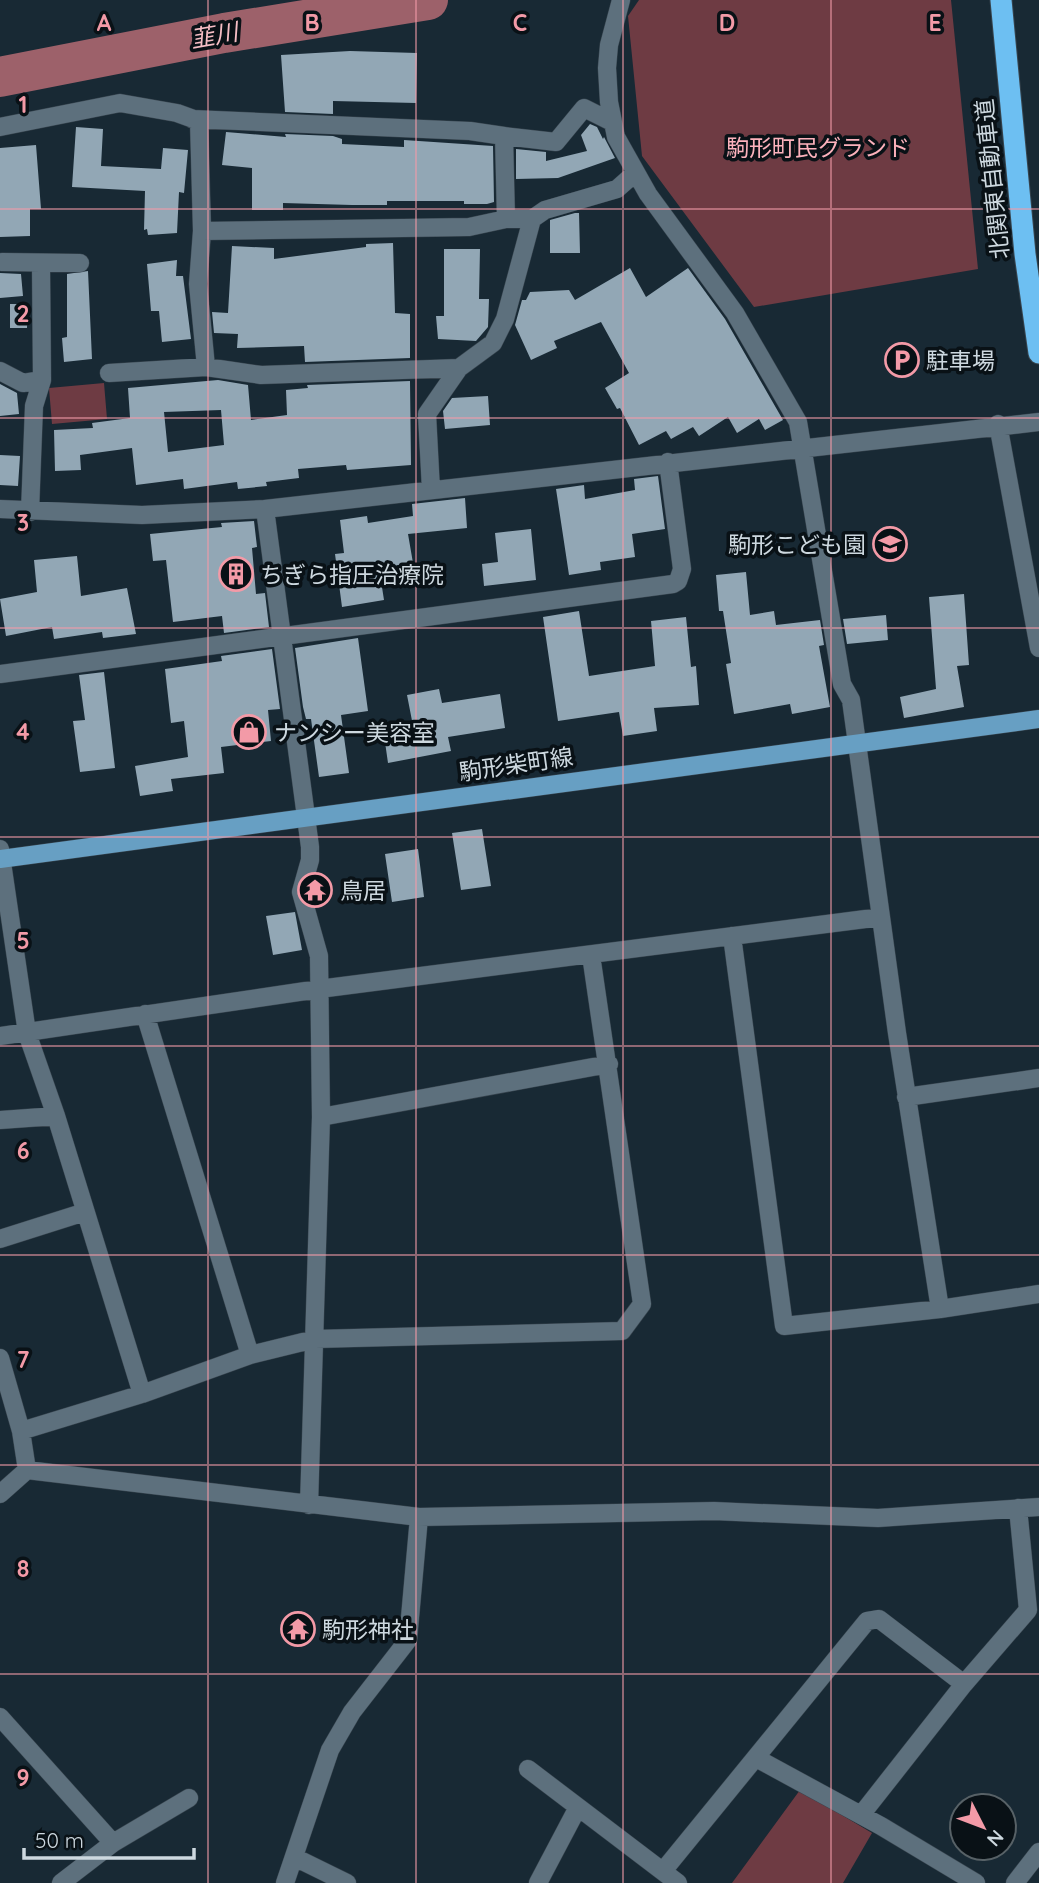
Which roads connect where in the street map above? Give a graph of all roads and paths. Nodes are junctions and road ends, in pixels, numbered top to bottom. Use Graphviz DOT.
graph roads {
  1 [pos="621,0"];
  2 [pos="1000,0"];
  3 [pos="192,118"];
  4 [pos="612,122"];
  5 [pos="0,127"];
  6 [pos="504,136"];
  7 [pos="635,173"];
  8 [pos="506,219"];
  9 [pos="532,219"];
  10 [pos="202,231"];
  11 [pos="2,262"];
  12 [pos="80,264"];
  13 [pos="41,265"];
  14 [pos="1039,353"];
  15 [pos="206,367"];
  16 [pos="459,368"];
  17 [pos="0,371"];
  18 [pos="109,373"];
  19 [pos="42,380"];
  20 [pos="1039,422"];
  21 [pos="998,424"];
  22 [pos="804,446"];
  23 [pos="668,463"];
  24 [pos="431,489"];
  25 [pos="0,509"];
  26 [pos="265,509"];
  27 [pos="30,512"];
  28 [pos="282,637"];
  29 [pos="1039,648"];
  30 [pos="0,674"];
  31 [pos="1039,719"];
  32 [pos="856,743"];
  33 [pos="306,817"];
  34 [pos="1,855"];
  35 [pos="881,917"];
  36 [pos="732,936"];
  37 [pos="591,955"];
  38 [pos="319,989"];
  39 [pos="145,1014"];
  40 [pos="27,1033"];
  41 [pos="0,1036"];
  42 [pos="609,1064"];
  43 [pos="1039,1078"];
  44 [pos="906,1097"];
  45 [pos="57,1116"];
  46 [pos="321,1117"];
  47 [pos="0,1120"];
  48 [pos="85,1212"];
  49 [pos="0,1239"];
  50 [pos="1039,1294"];
  51 [pos="940,1309"];
  52 [pos="315,1339"];
  53 [pos="250,1355"];
  54 [pos="0,1358"];
  55 [pos="142,1394"];
  56 [pos="21,1431"];
  57 [pos="27,1470"];
  58 [pos="0,1494"];
  59 [pos="309,1505"];
  60 [pos="1039,1507"];
  61 [pos="1018,1508"];
  62 [pos="419,1517"];
  63 [pos="964,1684"];
  64 [pos="0,1717"];
  65 [pos="756,1758"];
  66 [pos="528,1769"];
  67 [pos="189,1798"];
  68 [pos="577,1809"];
  69 [pos="861,1815"];
  70 [pos="113,1843"];
  71 [pos="1039,1852"];
  72 [pos="293,1857"];
  73 [pos="663,1871"];
  74 [pos="61,1883"];
  75 [pos="285,1883"];
  76 [pos="347,1883"];
  77 [pos="538,1883"];
  78 [pos="678,1883"];
  79 [pos="976,1883"];
  80 [pos="1015,1883"];
  1 -- 4 [label="street"];
  2 -- 14 [label="highway, 北関東自動車道"];
  3 -- 5 [label="street"];
  3 -- 6 [label="street"];
  3 -- 10 [label="street"];
  4 -- 6 [label="street"];
  4 -- 7 [label="street"];
  6 -- 8 [label="street"];
  7 -- 9 [label="street"];
  7 -- 22 [label="street"];
  8 -- 9 [label="street"];
  8 -- 10 [label="street"];
  9 -- 16 [label="street"];
  10 -- 15 [label="street"];
  11 -- 13 [label="street"];
  12 -- 13 [label="street"];
  13 -- 19 [label="street"];
  15 -- 16 [label="street"];
  15 -- 18 [label="street"];
  16 -- 24 [label="street"];
  17 -- 19 [label="street"];
  19 -- 27 [label="street"];
  20 -- 21 [label="street"];
  21 -- 22 [label="street"];
  21 -- 29 [label="street"];
  22 -- 23 [label="street"];
  22 -- 32 [label="street"];
  23 -- 24 [label="street"];
  23 -- 28 [label="street"];
  24 -- 26 [label="street"];
  25 -- 27 [label="street"];
  26 -- 27 [label="street"];
  26 -- 28 [label="street"];
  28 -- 30 [label="street"];
  28 -- 33 [label="street"];
  31 -- 32 [label="main road, 駒形柴町線"];
  32 -- 33 [label="main road, 駒形柴町線"];
  32 -- 35 [label="street"];
  33 -- 34 [label="main road, 駒形柴町線"];
  33 -- 38 [label="street"];
  34 -- 40 [label="street"];
  35 -- 36 [label="street"];
  35 -- 44 [label="street"];
  36 -- 37 [label="street"];
  36 -- 51 [label="street"];
  37 -- 38 [label="street"];
  37 -- 42 [label="street"];
  38 -- 39 [label="street"];
  38 -- 46 [label="street"];
  39 -- 40 [label="street"];
  39 -- 53 [label="street"];
  40 -- 41 [label="street"];
  40 -- 45 [label="street"];
  42 -- 46 [label="street"];
  42 -- 52 [label="street"];
  43 -- 44 [label="street"];
  44 -- 51 [label="street"];
  45 -- 47 [label="street"];
  45 -- 48 [label="street"];
  46 -- 52 [label="street"];
  48 -- 49 [label="street"];
  48 -- 55 [label="street"];
  50 -- 51 [label="street"];
  52 -- 53 [label="street"];
  52 -- 59 [label="street"];
  53 -- 55 [label="street"];
  54 -- 56 [label="street"];
  55 -- 56 [label="street"];
  56 -- 57 [label="street"];
  57 -- 58 [label="street"];
  57 -- 59 [label="street"];
  59 -- 62 [label="street"];
  60 -- 61 [label="street"];
  61 -- 62 [label="street"];
  61 -- 63 [label="street"];
  62 -- 72 [label="street"];
  63 -- 65 [label="street"];
  63 -- 69 [label="street"];
  64 -- 70 [label="street"];
  65 -- 69 [label="street"];
  65 -- 73 [label="street"];
  66 -- 68 [label="street"];
  67 -- 70 [label="street"];
  68 -- 73 [label="street"];
  68 -- 77 [label="street"];
  69 -- 79 [label="street"];
  70 -- 74 [label="street"];
  71 -- 80 [label="street"];
  72 -- 75 [label="street"];
  72 -- 76 [label="street"];
  73 -- 78 [label="street"];
}
